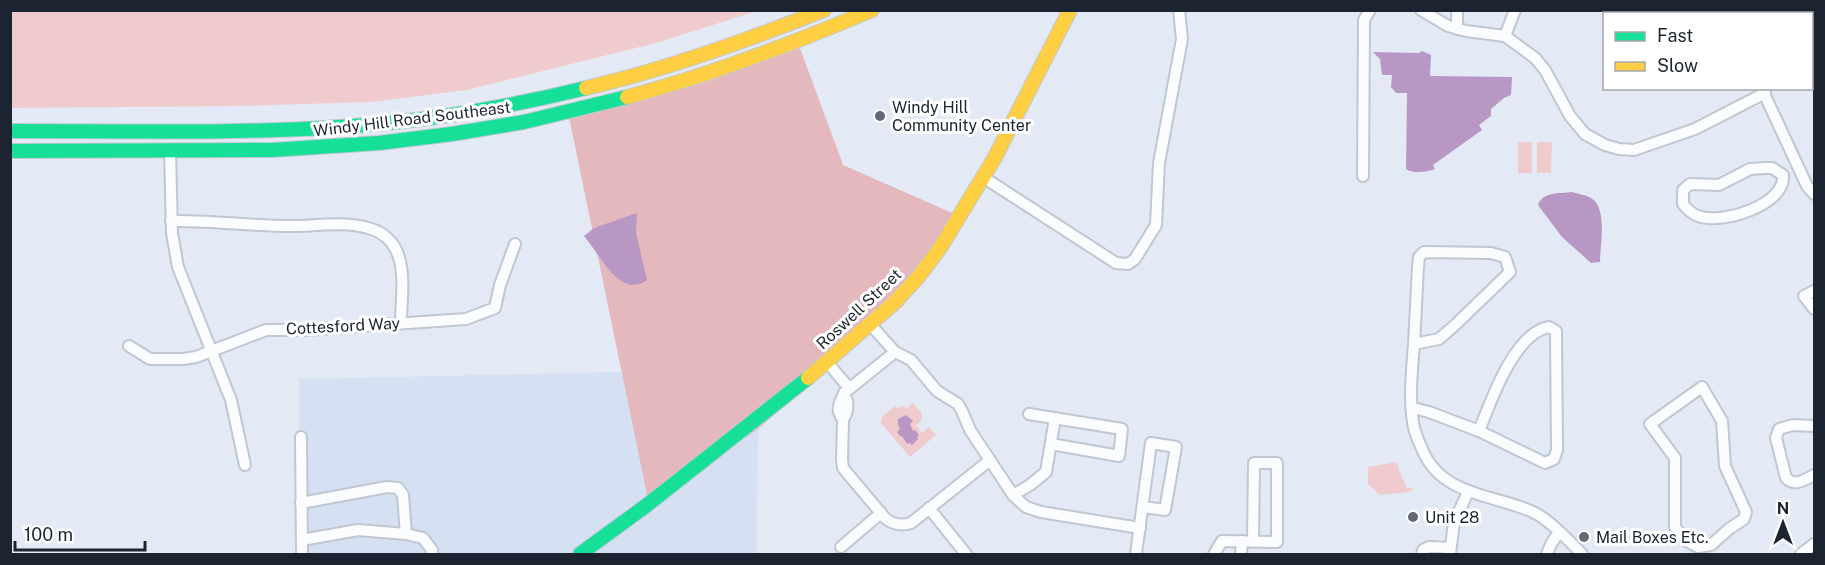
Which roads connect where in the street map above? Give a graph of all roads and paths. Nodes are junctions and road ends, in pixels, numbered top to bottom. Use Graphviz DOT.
graph roads {
  1 [pos="824,10"];
  2 [pos="872,10"];
  3 [pos="1179,10"];
  4 [pos="1370,10"];
  5 [pos="1421,10"];
  6 [pos="1457,10"];
  7 [pos="1515,10"];
  8 [pos="1730,10"];
  9 [pos="1070,12"];
  10 [pos="1722,12"];
  11 [pos="1457,29"];
  12 [pos="1505,36"];
  13 [pos="1763,91"];
  14 [pos="10,131"];
  15 [pos="170,150"];
  16 [pos="10,151"];
  17 [pos="1799,167"];
  18 [pos="1783,175"];
  19 [pos="1363,176"];
  20 [pos="983,177"];
  21 [pos="1815,194"];
  22 [pos="171,220"];
  23 [pos="515,244"];
  24 [pos="1815,291"];
  25 [pos="1815,309"];
  26 [pos="401,323"];
  27 [pos="870,324"];
  28 [pos="1414,344"];
  29 [pos="129,346"];
  30 [pos="212,351"];
  31 [pos="895,352"];
  32 [pos="827,362"];
  33 [pos="846,392"];
  34 [pos="1413,408"];
  35 [pos="1029,414"];
  36 [pos="1055,418"];
  37 [pos="1815,426"];
  38 [pos="1479,431"];
  39 [pos="301,437"];
  40 [pos="1051,444"];
  41 [pos="990,460"];
  42 [pos="245,465"];
  43 [pos="1815,475"];
  44 [pos="1468,492"];
  45 [pos="1013,495"];
  46 [pos="301,503"];
  47 [pos="1143,507"];
  48 [pos="929,508"];
  49 [pos="881,513"];
  50 [pos="1140,528"];
  51 [pos="1559,532"];
  52 [pos="406,534"];
  53 [pos="302,540"];
  54 [pos="1248,541"];
  55 [pos="1815,544"];
  56 [pos="841,547"];
  57 [pos="1713,550"];
  58 [pos="1450,551"];
  59 [pos="302,555"];
  60 [pos="432,555"];
  61 [pos="580,555"];
  62 [pos="966,555"];
  63 [pos="1136,555"];
  64 [pos="1214,555"];
  65 [pos="1241,555"];
  66 [pos="1422,555"];
  67 [pos="1547,555"];
  68 [pos="1582,555"];
  69 [pos="1802,555"];
  1 -- 14 [label="main road, Windy Hill Road Southeast"];
  2 -- 15 [label="main road, Windy Hill Road Southeast"];
  3 -- 20 [label="street"];
  4 -- 19 [label="street"];
  5 -- 11 [label="street"];
  6 -- 11 [label="street"];
  7 -- 12 [label="street"];
  8 -- 10 [label="street"];
  9 -- 20 [label="main road, Roswell Street"];
  11 -- 12 [label="street"];
  12 -- 13 [label="street"];
  13 -- 17 [label="street"];
  15 -- 16 [label="main road, Windy Hill Road Southeast"];
  15 -- 22 [label="street"];
  17 -- 18 [label="street"];
  17 -- 21 [label="street"];
  18 -- 18 [label="street"];
  20 -- 27 [label="main road, Roswell Street"];
  22 -- 26 [label="street"];
  22 -- 30 [label="street"];
  23 -- 26 [label="street, Cottesford Way"];
  24 -- 25 [label="street"];
  26 -- 30 [label="street, Cottesford Way"];
  27 -- 31 [label="street"];
  27 -- 32 [label="main road, Roswell Street"];
  28 -- 28 [label="street"];
  28 -- 34 [label="street"];
  29 -- 30 [label="street, Cottesford Way"];
  30 -- 42 [label="street"];
  31 -- 33 [label="street"];
  31 -- 41 [label="street"];
  32 -- 33 [label="street"];
  32 -- 61 [label="main road, Roswell Street"];
  33 -- 49 [label="street"];
  34 -- 38 [label="street"];
  34 -- 44 [label="street"];
  35 -- 36 [label="street"];
  36 -- 40 [label="street"];
  36 -- 40 [label="street"];
  37 -- 43 [label="street"];
  38 -- 38 [label="street"];
  39 -- 46 [label="street"];
  40 -- 45 [label="street"];
  41 -- 45 [label="street"];
  41 -- 48 [label="street"];
  44 -- 51 [label="street"];
  44 -- 58 [label="street"];
  45 -- 50 [label="street"];
  46 -- 52 [label="street"];
  46 -- 53 [label="street"];
  47 -- 47 [label="street"];
  47 -- 50 [label="street"];
  48 -- 49 [label="street"];
  48 -- 62 [label="street"];
  49 -- 56 [label="street"];
  50 -- 63 [label="street"];
  51 -- 67 [label="street"];
  51 -- 68 [label="street"];
  52 -- 53 [label="street"];
  52 -- 60 [label="street"];
  53 -- 59 [label="street"];
  54 -- 54 [label="street"];
  54 -- 64 [label="street"];
  54 -- 65 [label="street"];
  55 -- 69 [label="street"];
  57 -- 57 [label="street"];
  58 -- 66 [label="street"];
}
